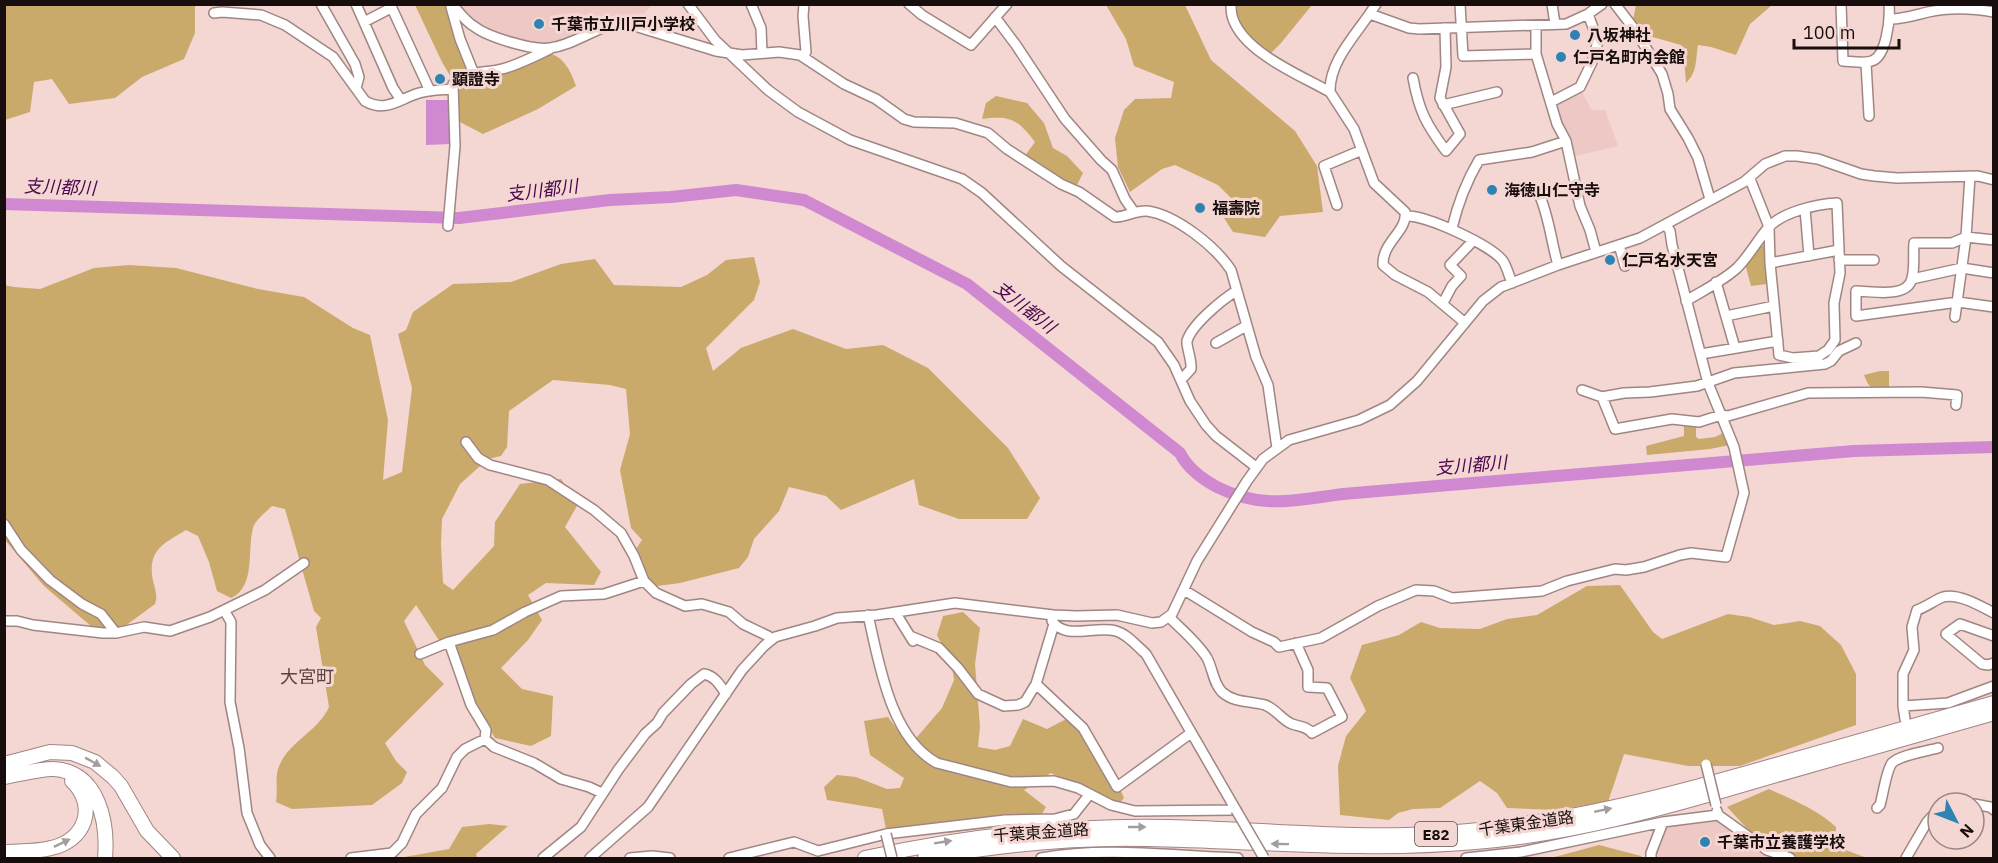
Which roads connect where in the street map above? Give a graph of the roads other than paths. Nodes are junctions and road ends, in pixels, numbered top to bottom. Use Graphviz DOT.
graph roads {
  1 [pos="321,4"];
  2 [pos="356,4"];
  3 [pos="451,4"];
  4 [pos="688,4"];
  5 [pos="751,4"];
  6 [pos="804,4"];
  7 [pos="909,4"];
  8 [pos="1007,4"];
  9 [pos="1230,4"];
  10 [pos="1376,4"];
  11 [pos="1461,4"];
  12 [pos="1552,4"];
  13 [pos="1602,4"];
  14 [pos="1615,4"];
  15 [pos="1841,4"];
  16 [pos="1889,4"];
  17 [pos="391,6"];
  18 [pos="1994,12"];
  19 [pos="214,13"];
  20 [pos="1370,14"];
  21 [pos="1588,14"];
  22 [pos="995,17"];
  23 [pos="1891,19"];
  24 [pos="364,22"];
  25 [pos="1555,24"];
  26 [pos="1536,26"];
  27 [pos="1462,27"];
  28 [pos="1445,28"];
  29 [pos="550,49"];
  30 [pos="806,52"];
  31 [pos="762,53"];
  32 [pos="730,54"];
  33 [pos="1536,54"];
  34 [pos="1866,63"];
  35 [pos="474,74"];
  36 [pos="1413,78"];
  37 [pos="356,88"];
  38 [pos="452,89"];
  39 [pos="430,91"];
  40 [pos="1330,92"];
  41 [pos="1497,92"];
  42 [pos="401,100"];
  43 [pos="1551,102"];
  44 [pos="1443,105"];
  45 [pos="1869,116"];
  46 [pos="1566,141"];
  47 [pos="1362,150"];
  48 [pos="1970,176"];
  49 [pos="1750,179"];
  50 [pos="1994,180"];
  51 [pos="1539,194"];
  52 [pos="1710,199"];
  53 [pos="1337,205"];
  54 [pos="1806,209"];
  55 [pos="1134,212"];
  56 [pos="1406,216"];
  57 [pos="1666,225"];
  58 [pos="448,226"];
  59 [pos="1769,227"];
  60 [pos="1452,228"];
  61 [pos="1966,237"];
  62 [pos="1994,240"];
  63 [pos="1473,241"];
  64 [pos="1619,245"];
  65 [pos="1596,252"];
  66 [pos="1809,255"];
  67 [pos="1839,255"];
  68 [pos="1874,260"];
  69 [pos="1770,263"];
  70 [pos="1558,265"];
  71 [pos="1625,266"];
  72 [pos="1962,268"];
  73 [pos="1994,273"];
  74 [pos="1912,279"];
  75 [pos="1716,282"];
  76 [pos="1512,283"];
  77 [pos="1236,291"];
  78 [pos="1686,302"];
  79 [pos="1958,302"];
  80 [pos="1443,303"];
  81 [pos="1774,306"];
  82 [pos="1994,307"];
  83 [pos="1726,316"];
  84 [pos="1955,317"];
  85 [pos="1464,322"];
  86 [pos="1246,326"];
  87 [pos="1778,341"];
  88 [pos="1216,343"];
  89 [pos="1856,343"];
  90 [pos="1735,348"];
  91 [pos="1701,354"];
  92 [pos="1181,380"];
  93 [pos="1708,382"];
  94 [pos="1582,390"];
  95 [pos="1602,397"];
  96 [pos="1956,405"];
  97 [pos="1721,416"];
  98 [pos="466,442"];
  99 [pos="1277,448"];
  100 [pos="1256,467"];
  101 [pos="4,524"];
  102 [pos="304,563"];
  103 [pos="644,581"];
  104 [pos="1184,590"];
  105 [pos="224,610"];
  106 [pos="895,612"];
  107 [pos="1994,613"];
  108 [pos="868,615"];
  109 [pos="1169,618"];
  110 [pos="1054,619"];
  111 [pos="4,621"];
  112 [pos="116,633"];
  113 [pos="1994,636"];
  114 [pos="771,640"];
  115 [pos="449,642"];
  116 [pos="1296,643"];
  117 [pos="420,654"];
  118 [pos="1994,663"];
  119 [pos="1035,684"];
  120 [pos="1994,686"];
  121 [pos="726,694"];
  122 [pos="1994,703"];
  123 [pos="1903,706"];
  124 [pos="1994,713"];
  125 [pos="1905,719"];
  126 [pos="1191,733"];
  127 [pos="485,739"];
  128 [pos="1938,748"];
  129 [pos="37,755"];
  130 [pos="4,764"];
  131 [pos="1707,764"];
  132 [pos="44,771"];
  133 [pos="4,777"];
  134 [pos="602,793"];
  135 [pos="1089,795"];
  136 [pos="1876,808"];
  137 [pos="1236,810"];
  138 [pos="1719,816"];
  139 [pos="1663,822"];
  140 [pos="1926,824"];
  141 [pos="886,834"];
  142 [pos="4,852"];
  143 [pos="1122,855"];
  144 [pos="105,858"];
  145 [pos="113,858"];
  146 [pos="173,858"];
  147 [pos="270,858"];
  148 [pos="351,858"];
  149 [pos="543,858"];
  150 [pos="590,858"];
  151 [pos="630,858"];
  152 [pos="670,858"];
  153 [pos="729,858"];
  154 [pos="865,858"];
  155 [pos="892,858"];
  156 [pos="925,858"];
  157 [pos="1041,858"];
  158 [pos="1238,858"];
  159 [pos="1264,858"];
  160 [pos="1466,858"];
  161 [pos="1651,858"];
  162 [pos="1790,858"];
  163 [pos="1906,858"];
  1 -- 37 [label="street"];
  2 -- 24 [label="street"];
  3 -- 29 [label="street"];
  3 -- 35 [label="street"];
  4 -- 32 [label="street"];
  5 -- 31 [label="street"];
  6 -- 30 [label="street"];
  7 -- 22 [label="street"];
  8 -- 22 [label="street"];
  9 -- 40 [label="street"];
  10 -- 20 [label="street"];
  11 -- 27 [label="street"];
  12 -- 25 [label="street"];
  13 -- 21 [label="street"];
  14 -- 52 [label="street"];
  15 -- 34 [label="street"];
  16 -- 23 [label="street"];
  17 -- 24 [label="street"];
  17 -- 39 [label="street"];
  18 -- 23 [label="street"];
  19 -- 37 [label="street"];
  20 -- 28 [label="street"];
  20 -- 40 [label="street"];
  21 -- 25 [label="street"];
  21 -- 43 [label="street"];
  22 -- 55 [label="street"];
  23 -- 34 [label="street"];
  24 -- 42 [label="street"];
  25 -- 26 [label="street"];
  26 -- 27 [label="street"];
  26 -- 33 [label="street"];
  27 -- 28 [label="street"];
  27 -- 33 [label="street"];
  28 -- 44 [label="street"];
  29 -- 32 [label="street"];
  29 -- 35 [label="street"];
  31 -- 32 [label="street"];
  31 -- 55 [label="street"];
  32 -- 92 [label="street"];
  33 -- 43 [label="street"];
  34 -- 45 [label="street"];
  35 -- 38 [label="street"];
  36 -- 44 [label="street"];
  37 -- 42 [label="street"];
  38 -- 39 [label="street"];
  38 -- 58 [label="street"];
  39 -- 42 [label="street"];
  40 -- 47 [label="street"];
  41 -- 44 [label="street"];
  43 -- 46 [label="street"];
  46 -- 60 [label="street"];
  46 -- 65 [label="street"];
  47 -- 53 [label="street"];
  47 -- 56 [label="street"];
  48 -- 49 [label="street"];
  48 -- 50 [label="street"];
  48 -- 61 [label="street"];
  49 -- 52 [label="street"];
  49 -- 59 [label="street"];
  51 -- 70 [label="street"];
  52 -- 57 [label="street"];
  54 -- 59 [label="street"];
  54 -- 66 [label="street"];
  54 -- 67 [label="street"];
  55 -- 77 [label="street"];
  56 -- 60 [label="street"];
  56 -- 80 [label="street"];
  57 -- 64 [label="street"];
  57 -- 78 [label="street"];
  59 -- 69 [label="street"];
  59 -- 75 [label="street"];
  60 -- 63 [label="street"];
  61 -- 62 [label="street"];
  61 -- 72 [label="street"];
  61 -- 74 [label="street"];
  63 -- 76 [label="street"];
  63 -- 80 [label="street"];
  64 -- 65 [label="street"];
  64 -- 71 [label="street"];
  65 -- 70 [label="street"];
  66 -- 67 [label="street"];
  66 -- 69 [label="street"];
  67 -- 68 [label="street"];
  67 -- 87 [label="street"];
  69 -- 81 [label="street"];
  70 -- 76 [label="street"];
  72 -- 73 [label="street"];
  72 -- 74 [label="street"];
  72 -- 79 [label="street"];
  74 -- 79 [label="street"];
  75 -- 78 [label="street"];
  75 -- 83 [label="street"];
  76 -- 85 [label="street"];
  77 -- 86 [label="street"];
  77 -- 92 [label="street"];
  78 -- 91 [label="street"];
  79 -- 82 [label="street"];
  79 -- 84 [label="street"];
  80 -- 85 [label="street"];
  81 -- 83 [label="street"];
  81 -- 87 [label="street"];
  83 -- 90 [label="street"];
  85 -- 99 [label="street"];
  86 -- 88 [label="street"];
  86 -- 99 [label="street"];
  87 -- 90 [label="street"];
  89 -- 93 [label="street"];
  90 -- 91 [label="street"];
  91 -- 93 [label="street"];
  92 -- 100 [label="street"];
  93 -- 95 [label="street"];
  93 -- 97 [label="street"];
  94 -- 95 [label="street"];
  95 -- 97 [label="street"];
  96 -- 97 [label="street"];
  97 -- 116 [label="street"];
  98 -- 103 [label="street"];
  99 -- 100 [label="street"];
  100 -- 104 [label="street"];
  101 -- 112 [label="street"];
  102 -- 105 [label="street"];
  103 -- 114 [label="street"];
  103 -- 115 [label="street"];
  104 -- 109 [label="street"];
  104 -- 116 [label="street"];
  105 -- 112 [label="street"];
  105 -- 147 [label="street"];
  106 -- 108 [label="street"];
  106 -- 110 [label="street"];
  106 -- 119 [label="street"];
  107 -- 123 [label="street"];
  108 -- 114 [label="street"];
  108 -- 135 [label="street"];
  109 -- 110 [label="street"];
  109 -- 116 [label="street"];
  110 -- 119 [label="street"];
  110 -- 126 [label="street"];
  111 -- 112 [label="street"];
  113 -- 118 [label="street"];
  114 -- 121 [label="street"];
  115 -- 117 [label="street"];
  115 -- 127 [label="street"];
  119 -- 126 [label="street"];
  120 -- 123 [label="street"];
  121 -- 134 [label="street"];
  121 -- 150 [label="street"];
  154 -- 122 [label="highway, 千葉東金道路 / E82, one-way"];
  123 -- 125 [label="street"];
  124 -- 156 [label="highway, 千葉東金道路 / E82, one-way"];
  126 -- 137 [label="street"];
  127 -- 134 [label="street"];
  127 -- 148 [label="street"];
  128 -- 136 [label="street"];
  129 -- 130 [label="highway"];
  129 -- 145 [label="highway"];
  129 -- 146 [label="highway, one-way"];
  131 -- 138 [label="street, bridge"];
  132 -- 133 [label="highway"];
  142 -- 132 [label="highway, one-way"];
  132 -- 144 [label="highway"];
  134 -- 149 [label="street"];
  135 -- 137 [label="street"];
  135 -- 141 [label="street"];
  137 -- 159 [label="street, bridge"];
  138 -- 139 [label="street"];
  138 -- 162 [label="street"];
  139 -- 160 [label="street"];
  139 -- 161 [label="street"];
  140 -- 163 [label="street"];
  141 -- 153 [label="street"];
  141 -- 155 [label="street, bridge"];
  143 -- 157 [label="street"];
  143 -- 158 [label="street"];
  151 -- 152 [label="street"];
}
